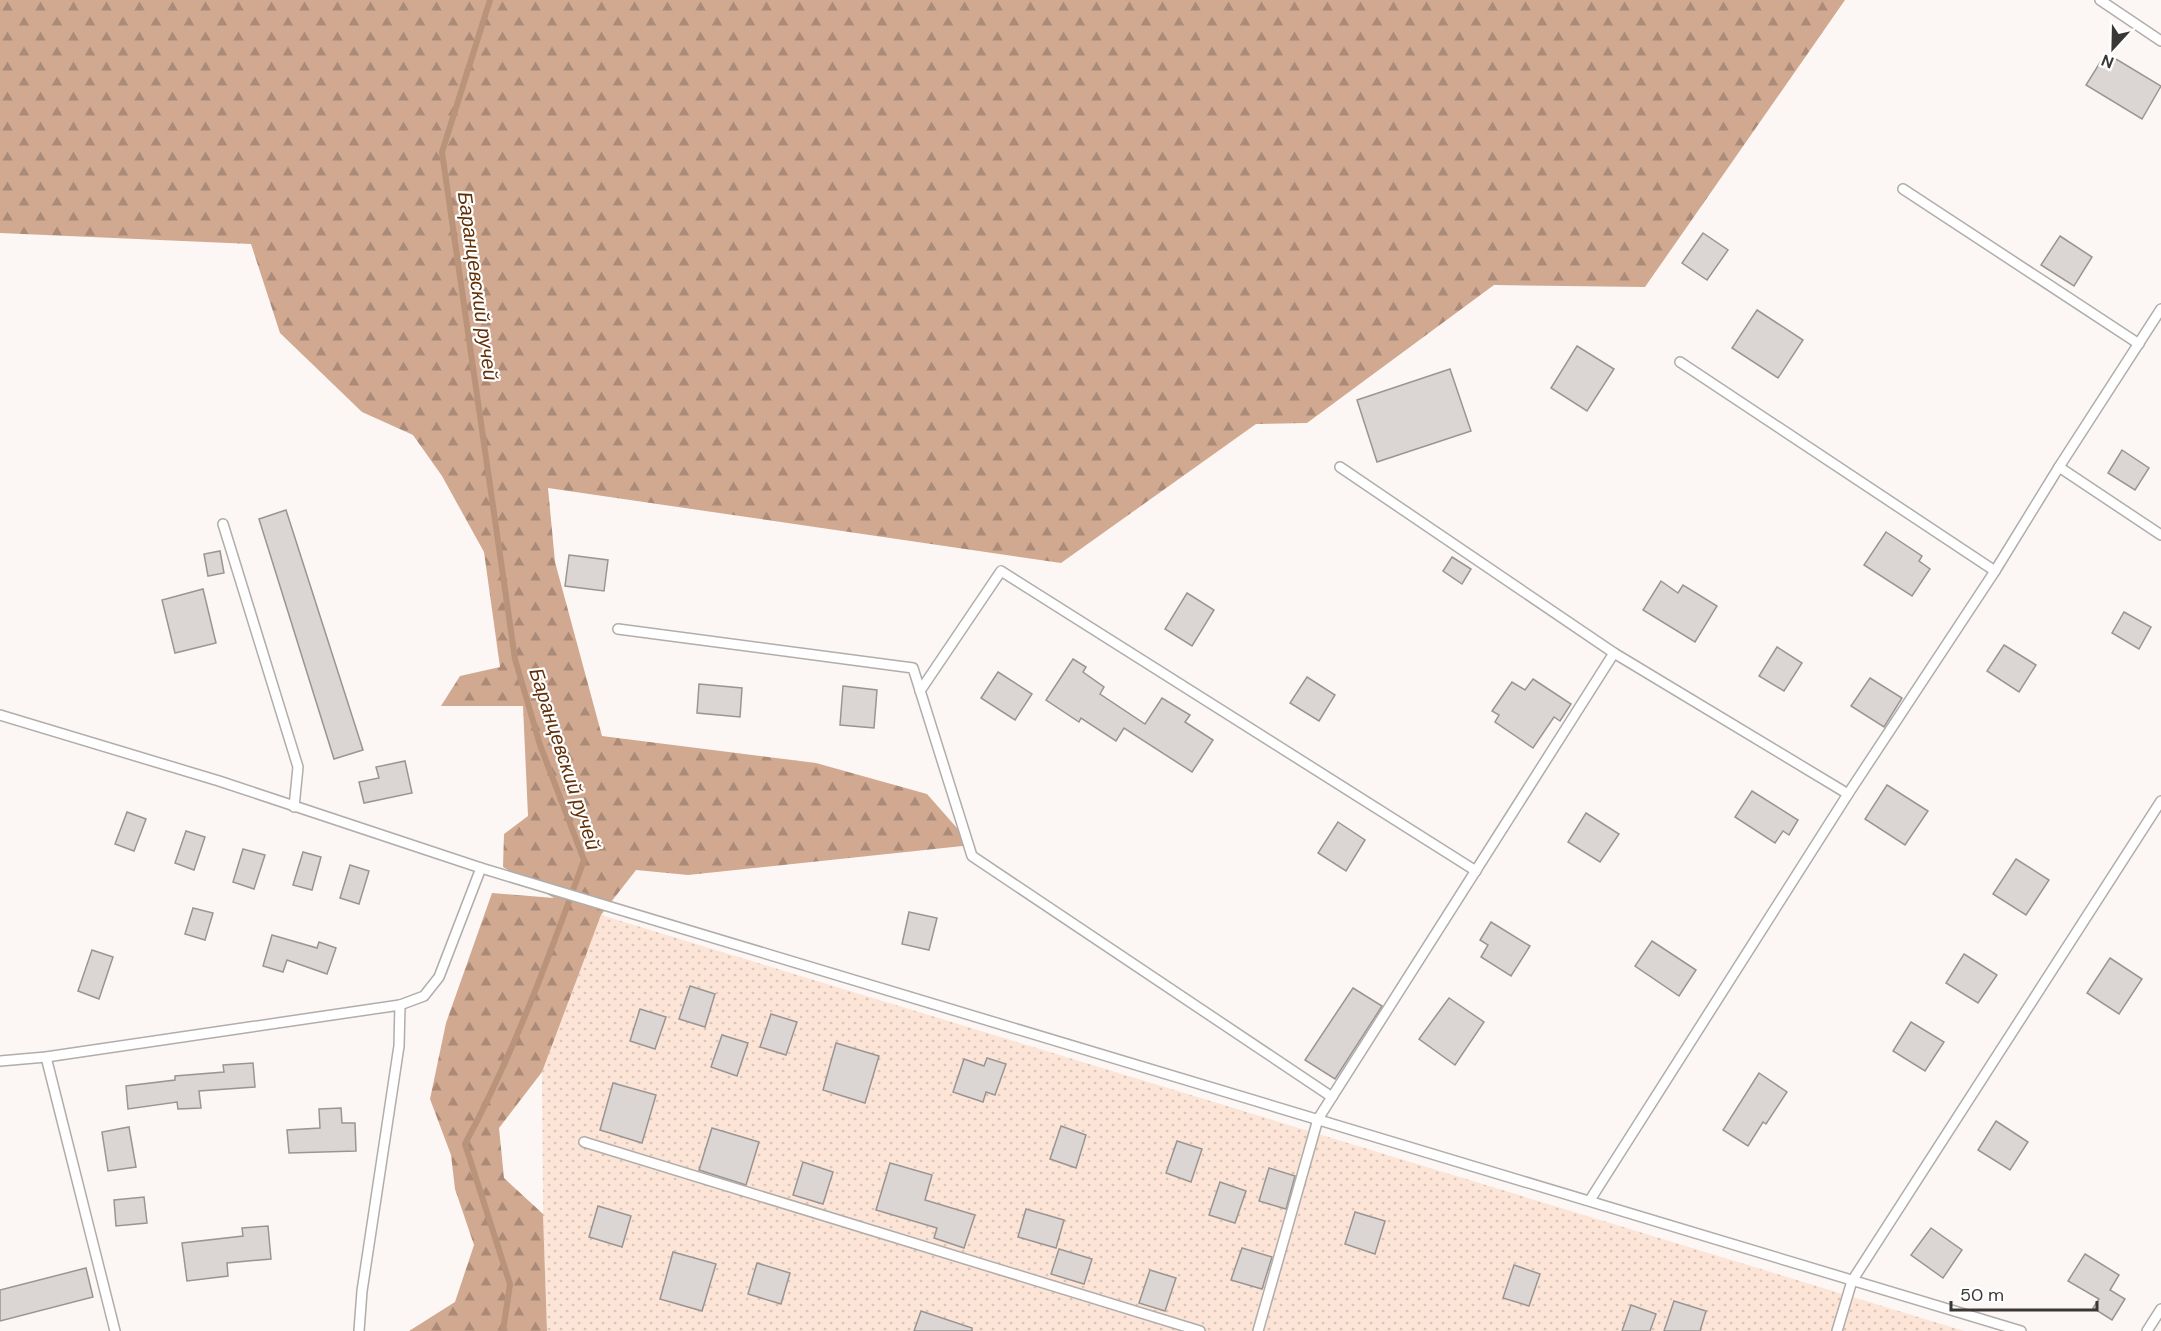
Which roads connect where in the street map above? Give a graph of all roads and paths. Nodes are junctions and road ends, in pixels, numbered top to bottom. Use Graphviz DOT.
graph roads {
  1 [pos="2100,0"];
  2 [pos="2161,40"];
  3 [pos="1903,189"];
  4 [pos="2161,309"];
  5 [pos="2139,344"];
  6 [pos="1680,362"];
  7 [pos="1340,467"];
  8 [pos="2059,467"];
  9 [pos="223,524"];
  10 [pos="2161,535"];
  11 [pos="1995,571"];
  12 [pos="618,629"];
  13 [pos="1614,653"];
  14 [pos="921,691"];
  15 [pos="0,715"];
  16 [pos="1848,794"];
  17 [pos="2161,801"];
  18 [pos="294,807"];
  19 [pos="481,868"];
  20 [pos="1476,871"];
  21 [pos="399,1005"];
  22 [pos="46,1057"];
  23 [pos="0,1061"];
  24 [pos="1332,1096"];
  25 [pos="1318,1119"];
  26 [pos="585,1142"];
  27 [pos="1590,1200"];
  28 [pos="1852,1281"];
  29 [pos="2161,1309"];
  30 [pos="115,1331"];
  31 [pos="359,1331"];
  32 [pos="1200,1331"];
  33 [pos="1258,1331"];
  34 [pos="1838,1331"];
  35 [pos="2021,1331"];
  36 [pos="2147,1331"];
  1 -- 2 [label="lane"];
  3 -- 5 [label="lane"];
  4 -- 5 [label="lane"];
  5 -- 8 [label="lane"];
  6 -- 11 [label="lane"];
  7 -- 13 [label="lane"];
  8 -- 10 [label="lane"];
  8 -- 11 [label="lane"];
  9 -- 18 [label="lane"];
  11 -- 16 [label="lane"];
  12 -- 14 [label="lane"];
  13 -- 16 [label="lane"];
  13 -- 20 [label="lane"];
  14 -- 20 [label="lane"];
  14 -- 24 [label="lane"];
  15 -- 18 [label="lane"];
  16 -- 27 [label="lane"];
  17 -- 28 [label="lane"];
  18 -- 19 [label="lane"];
  19 -- 21 [label="lane"];
  19 -- 25 [label="lane"];
  20 -- 24 [label="lane"];
  21 -- 22 [label="lane"];
  21 -- 31 [label="lane"];
  22 -- 23 [label="lane"];
  22 -- 30 [label="lane"];
  24 -- 25 [label="lane"];
  25 -- 27 [label="lane"];
  25 -- 33 [label="lane"];
  26 -- 32 [label="lane"];
  27 -- 28 [label="lane"];
  28 -- 34 [label="lane"];
  28 -- 35 [label="lane"];
  29 -- 36 [label="lane"];
}
